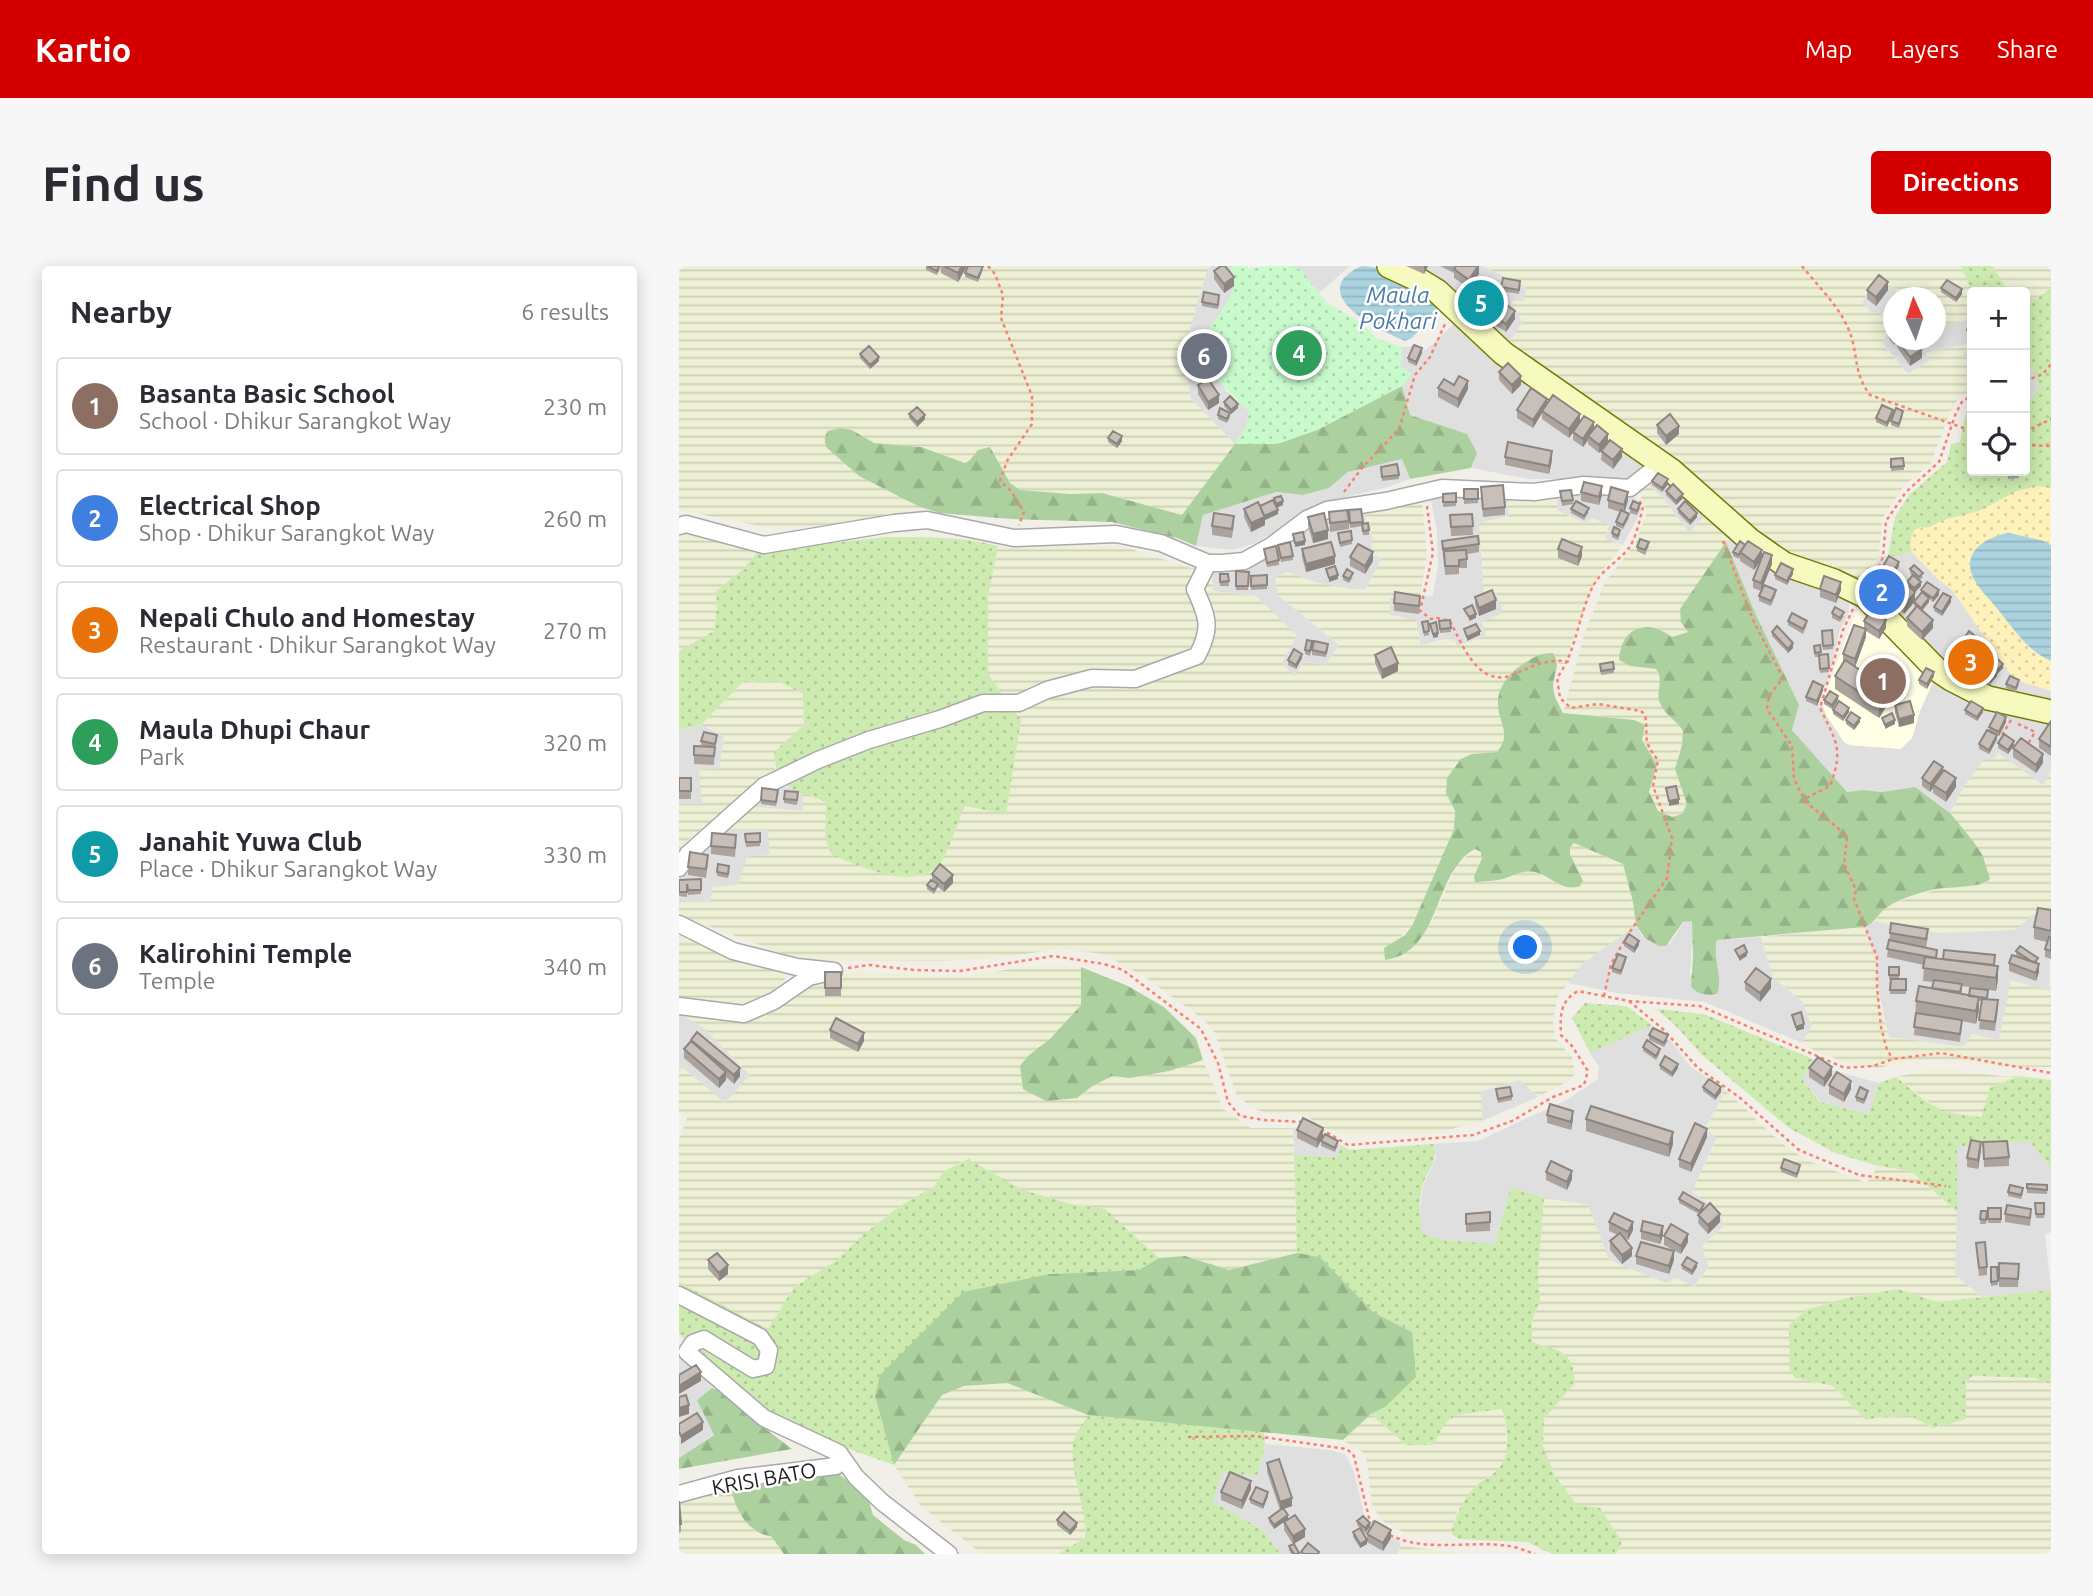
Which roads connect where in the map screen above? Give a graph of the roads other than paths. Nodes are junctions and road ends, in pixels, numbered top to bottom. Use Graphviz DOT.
graph roads {
  1 [pos="1389,266"];
  2 [pos="1660,464"];
  3 [pos="679,526"];
  4 [pos="1208,563"];
  5 [pos="2051,712"];
  6 [pos="679,868"];
  7 [pos="679,924"];
  8 [pos="679,1006"];
  9 [pos="679,1295"];
  10 [pos="839,1454"];
  11 [pos="679,1494"];
  12 [pos="949,1554"];
  1 -- 2 [label="street"];
  2 -- 4 [label="street"];
  2 -- 5 [label="street"];
  3 -- 4 [label="street"];
  4 -- 6 [label="street"];
  7 -- 8 [label="street"];
  9 -- 10 [label="street"];
  10 -- 11 [label="street, KRISI BATO"];
  10 -- 12 [label="street"];
}
